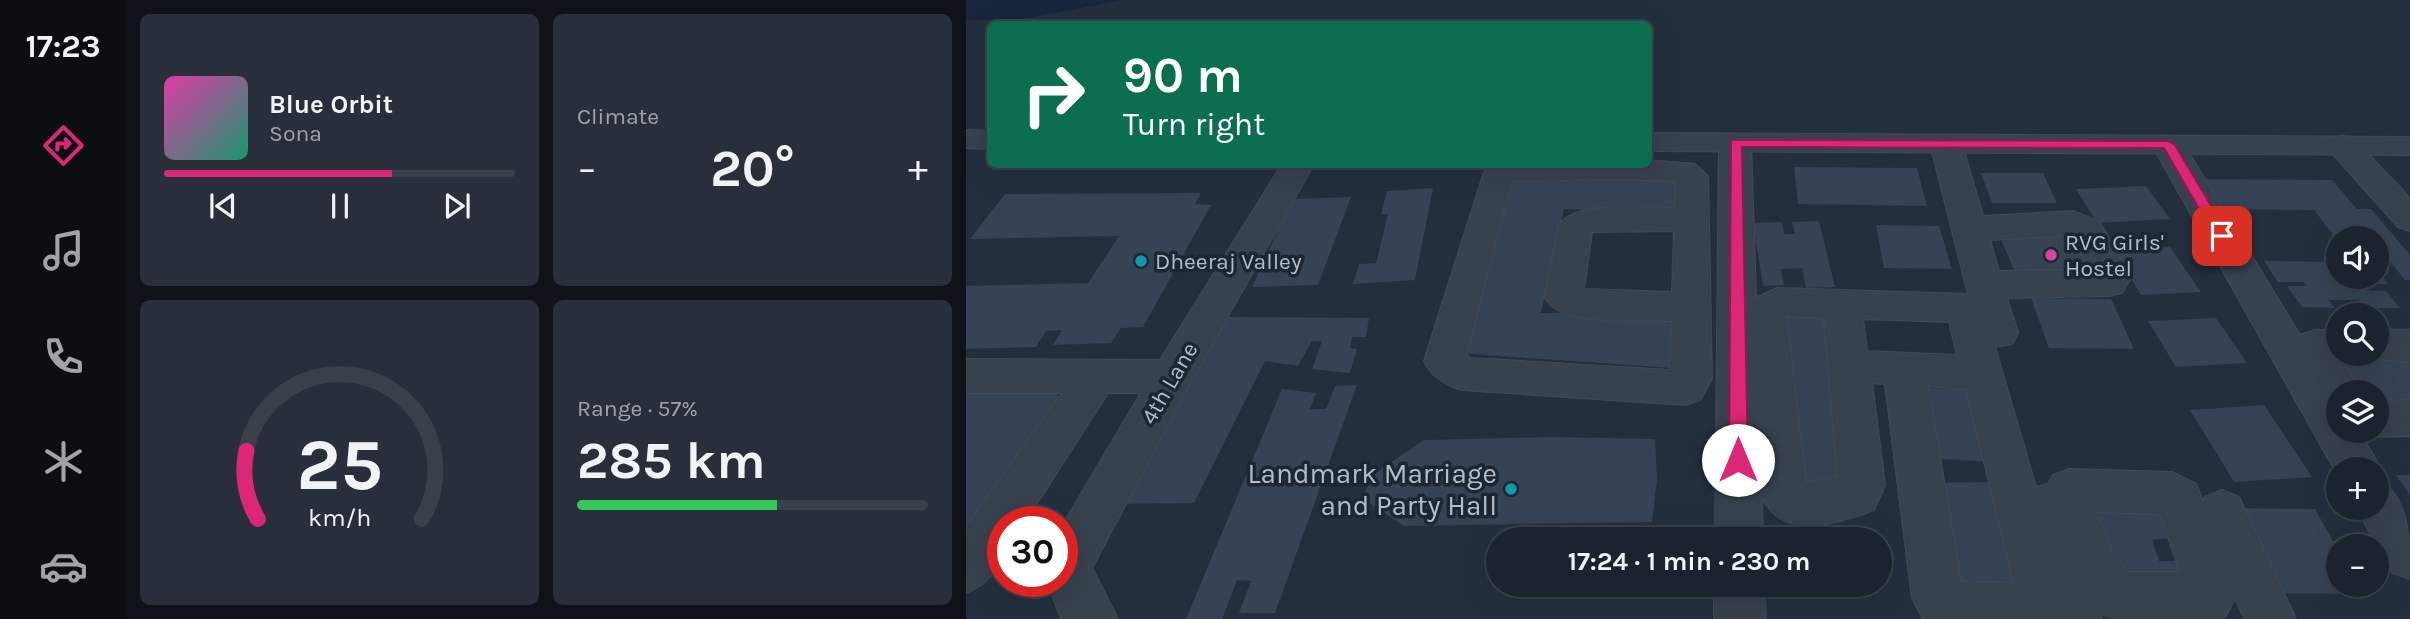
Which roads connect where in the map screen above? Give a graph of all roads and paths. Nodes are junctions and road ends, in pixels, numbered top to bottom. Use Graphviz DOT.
graph roads {
  1 [pos="966,139"];
  2 [pos="987,140"];
  3 [pos="1652,142"];
  4 [pos="1735,143"];
  5 [pos="1946,144"];
  6 [pos="2168,145"];
  7 [pos="2343,145"];
  8 [pos="2410,146"];
  9 [pos="1296,168"];
  10 [pos="1593,168"];
  11 [pos="1632,168"];
  12 [pos="1692,219"];
  13 [pos="2410,219"];
  14 [pos="1971,229"];
  15 [pos="1980,301"];
  16 [pos="1842,304"];
  17 [pos="1691,307"];
  18 [pos="2326,345"];
  19 [pos="2389,345"];
  20 [pos="2410,346"];
  21 [pos="1849,366"];
  22 [pos="1904,369"];
  23 [pos="1982,373"];
  24 [pos="966,376"];
  25 [pos="1097,376"];
  26 [pos="1172,377"];
  27 [pos="2326,385"];
  28 [pos="2326,394"];
  29 [pos="2410,418"];
  30 [pos="2389,419"];
  31 [pos="2222,512"];
  32 [pos="2388,520"];
  33 [pos="1739,527"];
  34 [pos="2410,556"];
  35 [pos="966,569"];
  36 [pos="1740,597"];
  37 [pos="1087,613"];
  38 [pos="1740,619"];
  39 [pos="2076,619"];
  40 [pos="2270,619"];
  1 -- 2 [label="street"];
  3 -- 4 [label="street"];
  4 -- 5 [label="street"];
  4 -- 33 [label="street"];
  5 -- 6 [label="street"];
  5 -- 14 [label="street"];
  6 -- 7 [label="street"];
  6 -- 28 [label="street"];
  7 -- 8 [label="street"];
  7 -- 13 [label="street"];
  9 -- 26 [label="street, 4th Lane"];
  10 -- 17 [label="street"];
  11 -- 12 [label="street"];
  12 -- 17 [label="street"];
  12 -- 17 [label="street"];
  14 -- 15 [label="street"];
  14 -- 15 [label="street"];
  15 -- 16 [label="street"];
  15 -- 23 [label="street"];
  15 -- 39 [label="street"];
  16 -- 21 [label="street"];
  16 -- 21 [label="street"];
  18 -- 27 [label="street"];
  19 -- 20 [label="street"];
  21 -- 22 [label="street"];
  22 -- 23 [label="street"];
  22 -- 23 [label="street"];
  24 -- 25 [label="street"];
  25 -- 26 [label="street"];
  25 -- 35 [label="street"];
  26 -- 37 [label="street, 4th Lane"];
  29 -- 30 [label="street"];
  31 -- 40 [label="street"];
  32 -- 34 [label="street"];
  36 -- 38 [label="street"];
}
